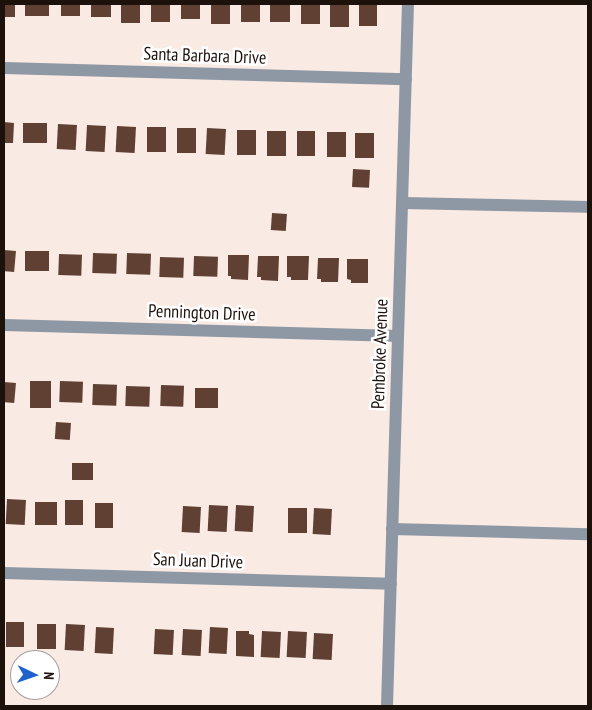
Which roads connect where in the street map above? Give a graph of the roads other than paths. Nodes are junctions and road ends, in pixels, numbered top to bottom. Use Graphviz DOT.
graph roads {
  1 [pos="408,4"];
  2 [pos="4,68"];
  3 [pos="406,79"];
  4 [pos="403,203"];
  5 [pos="588,207"];
  6 [pos="4,325"];
  7 [pos="398,336"];
  8 [pos="392,529"];
  9 [pos="588,534"];
  10 [pos="4,573"];
  11 [pos="391,584"];
  12 [pos="387,706"];
  1 -- 3 [label="street, Pembroke Avenue"];
  2 -- 3 [label="street, Santa Barbara Drive"];
  3 -- 4 [label="street, Pembroke Avenue"];
  4 -- 5 [label="street"];
  4 -- 7 [label="street, Pembroke Avenue"];
  6 -- 7 [label="street, Pennington Drive"];
  7 -- 8 [label="street, Pembroke Avenue"];
  8 -- 9 [label="street"];
  8 -- 11 [label="street, Pembroke Avenue"];
  10 -- 11 [label="street, San Juan Drive"];
  11 -- 12 [label="street, Pembroke Avenue"];
}
